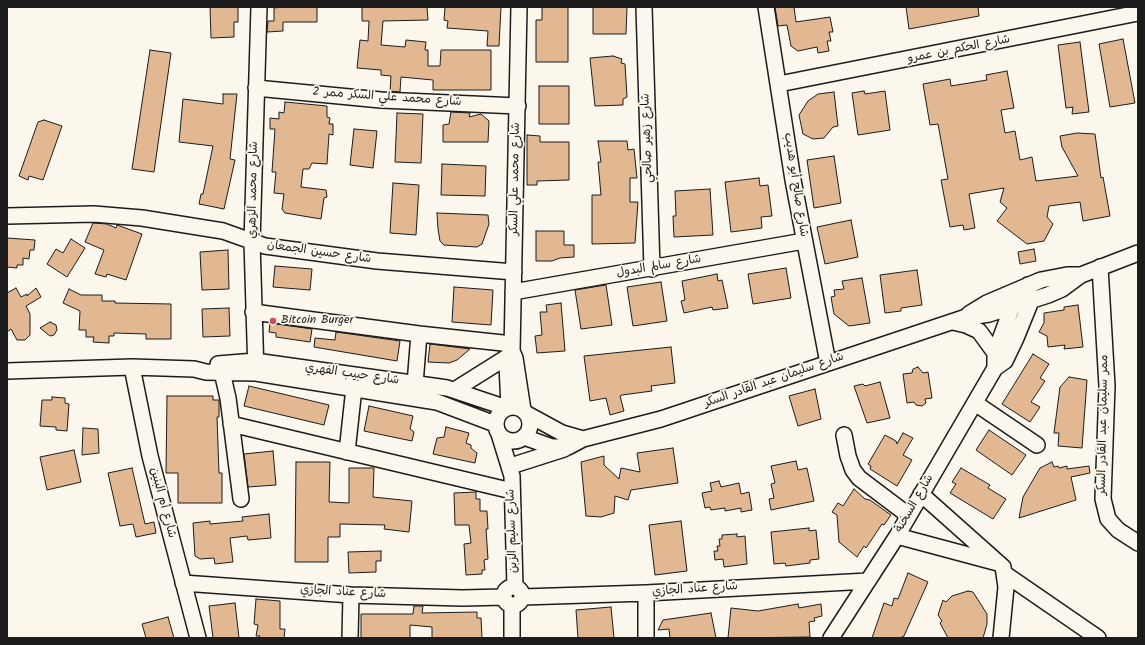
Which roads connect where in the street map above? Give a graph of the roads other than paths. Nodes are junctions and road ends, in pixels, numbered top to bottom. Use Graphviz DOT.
graph roads {
  1 [pos="259,7"];
  2 [pos="519,7"];
  3 [pos="644,7"];
  4 [pos="766,7"];
  5 [pos="1131,12"];
  6 [pos="779,84"];
  7 [pos="256,88"];
  8 [pos="518,106"];
  9 [pos="7,216"];
  10 [pos="804,241"];
  11 [pos="252,242"];
  12 [pos="1138,253"];
  13 [pos="1100,268"];
  14 [pos="652,269"];
  15 [pos="514,272"];
  16 [pos="1081,275"];
  17 [pos="1028,285"];
  18 [pos="513,292"];
  19 [pos="1011,292"];
  20 [pos="1048,295"];
  21 [pos="1030,300"];
  22 [pos="1012,307"];
  23 [pos="253,312"];
  24 [pos="957,320"];
  25 [pos="419,334"];
  26 [pos="1016,338"];
  27 [pos="510,351"];
  28 [pos="995,353"];
  29 [pos="828,362"];
  30 [pos="132,367"];
  31 [pos="255,367"];
  32 [pos="995,368"];
  33 [pos="194,369"];
  34 [pos="7,371"];
  35 [pos="222,372"];
  36 [pos="415,384"];
  37 [pos="354,388"];
  38 [pos="456,389"];
  39 [pos="975,403"];
  40 [pos="516,410"];
  41 [pos="231,424"];
  42 [pos="497,429"];
  43 [pos="844,435"];
  44 [pos="523,438"];
  45 [pos="583,439"];
  46 [pos="1037,445"];
  47 [pos="568,447"];
  48 [pos="347,452"];
  49 [pos="514,470"];
  50 [pos="512,491"];
  51 [pos="921,494"];
  52 [pos="241,499"];
  53 [pos="908,515"];
  54 [pos="896,536"];
  55 [pos="1138,543"];
  56 [pos="1003,569"];
  57 [pos="868,581"];
  58 [pos="183,584"];
  59 [pos="646,593"];
  60 [pos="351,595"];
  61 [pos="514,597"];
  62 [pos="198,638"];
  63 [pos="350,638"];
  64 [pos="512,638"];
  65 [pos="646,638"];
  66 [pos="831,638"];
  67 [pos="1001,638"];
  68 [pos="1098,638"];
  1 -- 7 [label="street, شارع محمد الزهري"];
  2 -- 8 [label="street, شارع محمد علي السكر"];
  3 -- 14 [label="street, شارع زهير صالحي"];
  4 -- 6 [label="street, شارع صالح أبو هديب"];
  5 -- 6 [label="street, شارع الحكم بن عمرو"];
  6 -- 10 [label="street, شارع صالح أبو هديب"];
  7 -- 8 [label="street, شارع محمد علي السكر ممر 2"];
  7 -- 11 [label="street, شارع محمد الزهري"];
  8 -- 15 [label="street, شارع محمد علي السكر"];
  9 -- 11 [label="street, شارع حسين الجمعان"];
  10 -- 14 [label="street, شارع سالم البدول"];
  10 -- 29 [label="street, شارع صالح أبو هديب"];
  11 -- 15 [label="street, شارع حسين الجمعان"];
  11 -- 23 [label="street, شارع محمد الزهري"];
  12 -- 13 [label="street, شارع سليمان عبد القادر السكر"];
  13 -- 16 [label="street, شارع سليمان عبد القادر السكر"];
  13 -- 55 [label="street, ممر سليمان عبد القادر السكر"];
  14 -- 18 [label="street, شارع سالم البدول"];
  15 -- 18 [label="street, شارع محمد علي السكر"];
  16 -- 17 [label="street, شارع سليمان عبد القادر السكر"];
  16 -- 20 [label="street, شارع سليمان عبد القادر السكر"];
  17 -- 19 [label="street, شارع سليمان عبد القادر السكر"];
  17 -- 21 [label="street, شارع السخنة"];
  18 -- 27 [label="street, شارع محمد علي السكر"];
  19 -- 22 [label="street, شارع السخنة"];
  19 -- 24 [label="street, شارع سليمان عبد القادر السكر"];
  20 -- 21 [label="street, شارع سليمان عبد القادر السكر"];
  20 -- 26 [label="street"];
  21 -- 22 [label="street, شارع سليمان عبد القادر السكر"];
  21 -- 26 [label="street, شارع السخنة"];
  22 -- 24 [label="street, شارع سليمان عبد القادر السكر"];
  22 -- 28 [label="street, شارع السخنة"];
  23 -- 25 [label="street"];
  23 -- 31 [label="street, شارع محمد الزهري"];
  24 -- 28 [label="street"];
  24 -- 29 [label="street, شارع سليمان عبد القادر السكر"];
  25 -- 27 [label="street"];
  25 -- 36 [label="street"];
  26 -- 32 [label="street, شارع السخنة"];
  27 -- 38 [label="street"];
  27 -- 40 [label="street, شارع محمد علي السكر"];
  28 -- 32 [label="street, شارع السخنة"];
  29 -- 45 [label="street, شارع سليمان عبد القادر السكر"];
  30 -- 33 [label="street, شارع حبيب الفهري"];
  30 -- 34 [label="street, شارع حبيب الفهري"];
  30 -- 58 [label="street, شارع أم البنين"];
  31 -- 33 [label="street, شارع حبيب الفهري"];
  31 -- 35 [label="street, شارع حبيب الفهري"];
  31 -- 36 [label="street, شارع حبيب الفهري"];
  31 -- 37 [label="street, شارع حبيب الفهري"];
  32 -- 39 [label="street, شارع السخنة"];
  33 -- 35 [label="street, شارع حبيب الفهري"];
  35 -- 41 [label="street"];
  36 -- 38 [label="street, شارع حبيب الفهري"];
  37 -- 42 [label="street, شارع حبيب الفهري"];
  37 -- 48 [label="street"];
  38 -- 40 [label="street, شارع حبيب الفهري"];
  39 -- 46 [label="street"];
  39 -- 51 [label="street, شارع السخنة"];
  40 -- 42 [label="street"];
  40 -- 44 [label="street"];
  40 -- 45 [label="street"];
  41 -- 48 [label="street"];
  41 -- 52 [label="street"];
  42 -- 44 [label="street"];
  42 -- 49 [label="street, شارع سليم الزبن"];
  43 -- 53 [label="street"];
  44 -- 47 [label="street"];
  44 -- 49 [label="street, شارع سليم الزبن"];
  45 -- 47 [label="street, شارع سليمان عبد القادر السكر"];
  47 -- 49 [label="street, شارع سليمان عبد القادر السكر"];
  48 -- 50 [label="street"];
  49 -- 50 [label="street, شارع سليم الزبن"];
  50 -- 61 [label="street, شارع سليم الزبن"];
  51 -- 53 [label="street, شارع السخنة"];
  51 -- 56 [label="street"];
  53 -- 54 [label="street, شارع السخنة"];
  54 -- 56 [label="street"];
  54 -- 57 [label="street, شارع السخنة"];
  56 -- 67 [label="street"];
  56 -- 68 [label="street"];
  57 -- 59 [label="street, شارع عناد الجازي"];
  57 -- 66 [label="street, شارع السخنة"];
  58 -- 60 [label="street, شارع عناد الجازي"];
  58 -- 62 [label="street, شارع أم البنين"];
  59 -- 61 [label="street, شارع عناد الجازي"];
  59 -- 65 [label="street"];
  60 -- 61 [label="street, شارع عناد الجازي"];
  60 -- 63 [label="street"];
  61 -- 64 [label="street, شارع سليم الزبن"];
}
